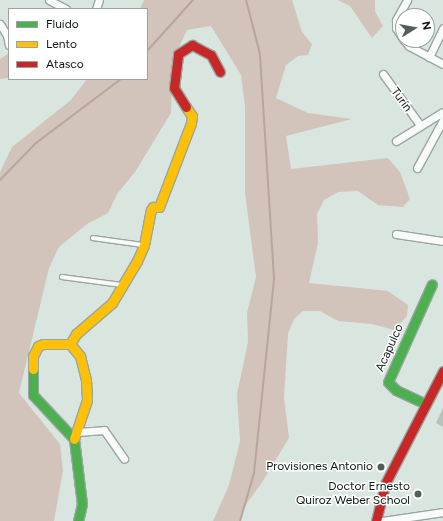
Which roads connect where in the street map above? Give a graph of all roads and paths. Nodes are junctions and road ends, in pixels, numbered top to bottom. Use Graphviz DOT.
graph roads {
  1 [pos="49,0"];
  2 [pos="64,8"];
  3 [pos="0,24"];
  4 [pos="443,28"];
  5 [pos="8,40"];
  6 [pos="413,48"];
  7 [pos="429,57"];
  8 [pos="443,64"];
  9 [pos="220,72"];
  10 [pos="383,74"];
  11 [pos="443,112"];
  12 [pos="443,120"];
  13 [pos="420,125"];
  14 [pos="396,141"];
  15 [pos="417,168"];
  16 [pos="396,234"];
  17 [pos="93,238"];
  18 [pos="443,242"];
  19 [pos="144,246"];
  20 [pos="62,277"];
  21 [pos="432,284"];
  22 [pos="123,286"];
  23 [pos="70,344"];
  24 [pos="443,371"];
  25 [pos="426,404"];
  26 [pos="75,436"];
  27 [pos="124,459"];
  28 [pos="443,512"];
  29 [pos="78,521"];
  30 [pos="376,521"];
  31 [pos="382,521"];
  1 -- 2 [label="street"];
  3 -- 5 [label="street"];
  4 -- 7 [label="street"];
  6 -- 7 [label="street"];
  7 -- 8 [label="street"];
  9 -- 19 [label="street"];
  10 -- 13 [label="street, Turín"];
  11 -- 13 [label="street"];
  12 -- 15 [label="street"];
  13 -- 14 [label="street"];
  16 -- 18 [label="street"];
  17 -- 19 [label="lane"];
  19 -- 22 [label="street"];
  20 -- 22 [label="lane"];
  21 -- 25 [label="street, Acapulco"];
  22 -- 23 [label="street"];
  23 -- 26 [label="street"];
  23 -- 26 [label="street"];
  24 -- 25 [label="street"];
  25 -- 30 [label="street"];
  26 -- 27 [label="street"];
  26 -- 29 [label="street"];
  28 -- 31 [label="street"];
}
